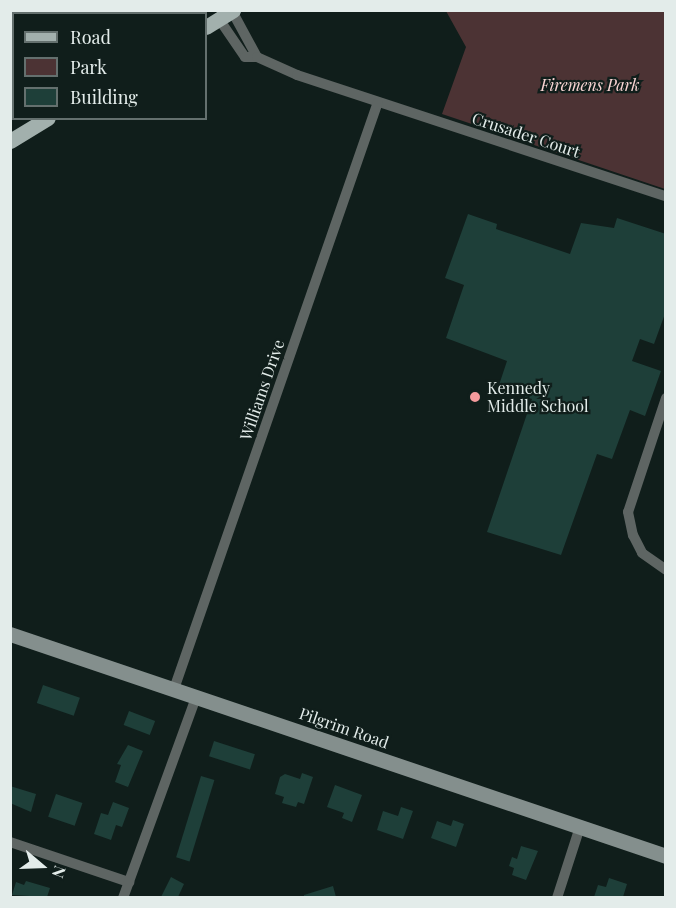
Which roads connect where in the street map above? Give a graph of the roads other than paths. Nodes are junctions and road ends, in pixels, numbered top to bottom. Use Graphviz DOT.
graph roads {
  1 [pos="228,13"];
  2 [pos="207,26"];
  3 [pos="378,102"];
  4 [pos="45,120"];
  5 [pos="10,141"];
  6 [pos="666,196"];
  7 [pos="666,398"];
  8 [pos="666,570"];
  9 [pos="10,634"];
  10 [pos="174,689"];
  11 [pos="196,697"];
  12 [pos="580,827"];
  13 [pos="10,842"];
  14 [pos="666,856"];
  15 [pos="129,882"];
  16 [pos="123,897"];
  17 [pos="557,897"];
  1 -- 2 [label="main road"];
  1 -- 3 [label="street, Crusader Court"];
  3 -- 6 [label="street, Crusader Court"];
  3 -- 10 [label="street, Williams Drive"];
  4 -- 5 [label="main road"];
  7 -- 8 [label="street"];
  9 -- 10 [label="street, Pilgrim Road"];
  10 -- 11 [label="street, Pilgrim Road"];
  11 -- 12 [label="street, Pilgrim Road"];
  11 -- 15 [label="street"];
  12 -- 14 [label="street, Pilgrim Road"];
  12 -- 17 [label="street"];
  13 -- 15 [label="street"];
  15 -- 16 [label="street"];
}
